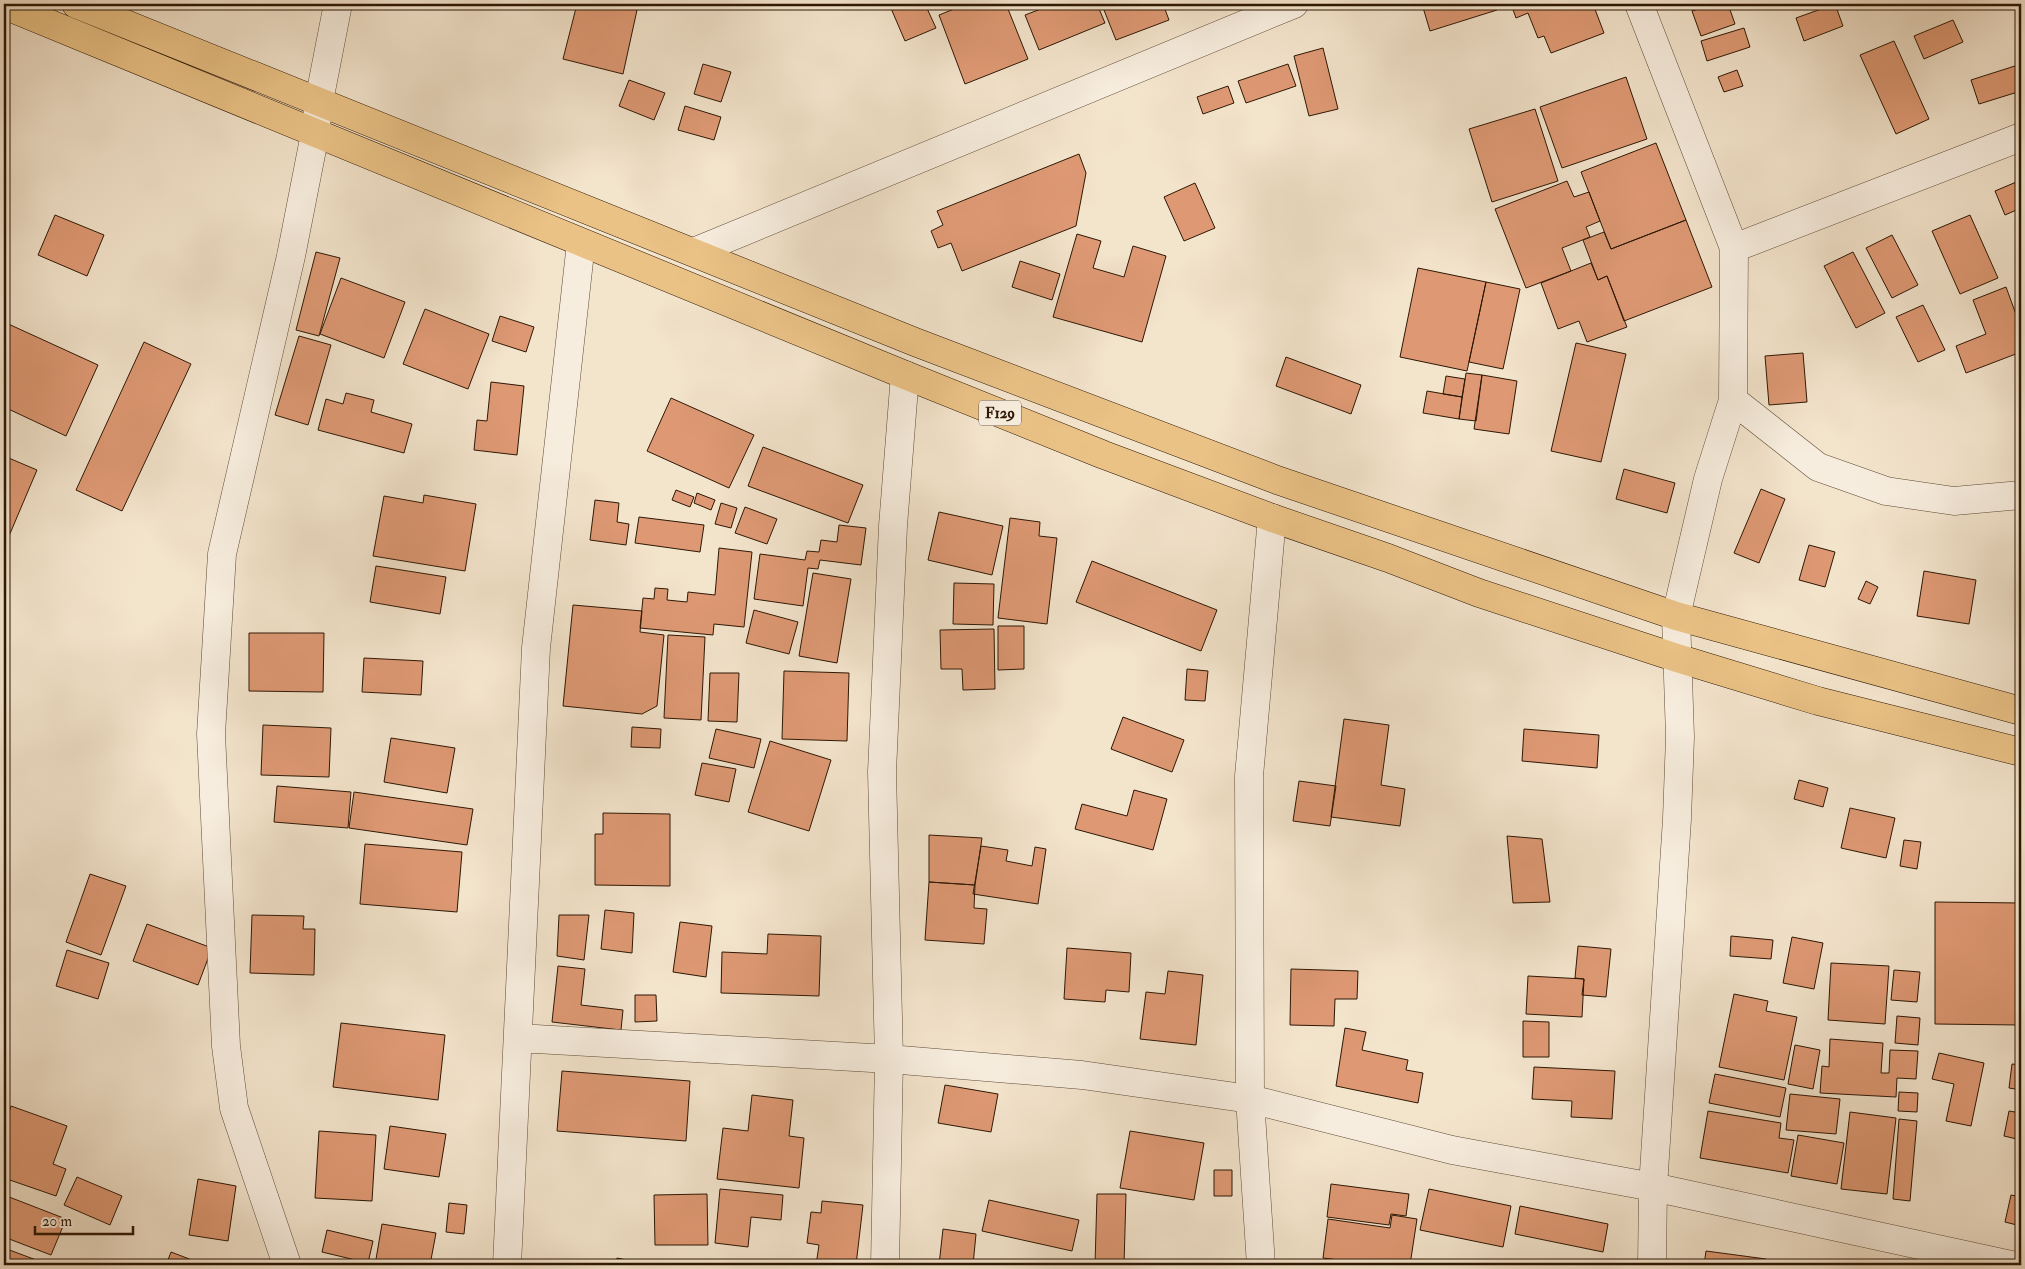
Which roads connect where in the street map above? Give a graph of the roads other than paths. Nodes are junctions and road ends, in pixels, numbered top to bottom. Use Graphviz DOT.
graph roads {
  1 [pos="76,4"];
  2 [pos="338,4"];
  3 [pos="1294,4"];
  4 [pos="1639,4"];
  5 [pos="4,5"];
  6 [pos="319,101"];
  7 [pos="316,134"];
  8 [pos="2021,137"];
  9 [pos="581,243"];
  10 [pos="1734,248"];
  11 [pos="694,252"];
  12 [pos="905,375"];
  13 [pos="1733,400"];
  14 [pos="2021,495"];
  15 [pos="1272,518"];
  16 [pos="1676,616"];
  17 [pos="1677,658"];
  18 [pos="2021,711"];
  19 [pos="2021,752"];
  20 [pos="518,1038"];
  21 [pos="889,1059"];
  22 [pos="1250,1099"];
  23 [pos="1653,1187"];
  24 [pos="287,1265"];
  25 [pos="507,1265"];
  26 [pos="885,1265"];
  27 [pos="1261,1265"];
  28 [pos="1652,1265"];
  29 [pos="2010,1265"];
  1 -- 6 [label="main road, F129"];
  2 -- 6 [label="street"];
  3 -- 11 [label="street"];
  4 -- 10 [label="street"];
  5 -- 7 [label="main road, F129"];
  6 -- 7 [label="street"];
  6 -- 11 [label="main road, F129"];
  7 -- 9 [label="main road, F129"];
  7 -- 24 [label="street"];
  8 -- 10 [label="street"];
  9 -- 12 [label="main road, F129"];
  9 -- 20 [label="street"];
  10 -- 13 [label="street"];
  11 -- 16 [label="main road, F129"];
  12 -- 15 [label="main road, F129"];
  12 -- 21 [label="street"];
  13 -- 14 [label="street"];
  13 -- 16 [label="street"];
  15 -- 17 [label="main road, F129"];
  15 -- 22 [label="street"];
  16 -- 17 [label="street"];
  16 -- 18 [label="main road, F129"];
  17 -- 19 [label="main road, F129"];
  17 -- 23 [label="street"];
  20 -- 21 [label="street"];
  20 -- 25 [label="street"];
  21 -- 22 [label="street"];
  21 -- 26 [label="street"];
  22 -- 23 [label="street"];
  22 -- 27 [label="street"];
  23 -- 28 [label="street"];
  23 -- 29 [label="street"];
}
